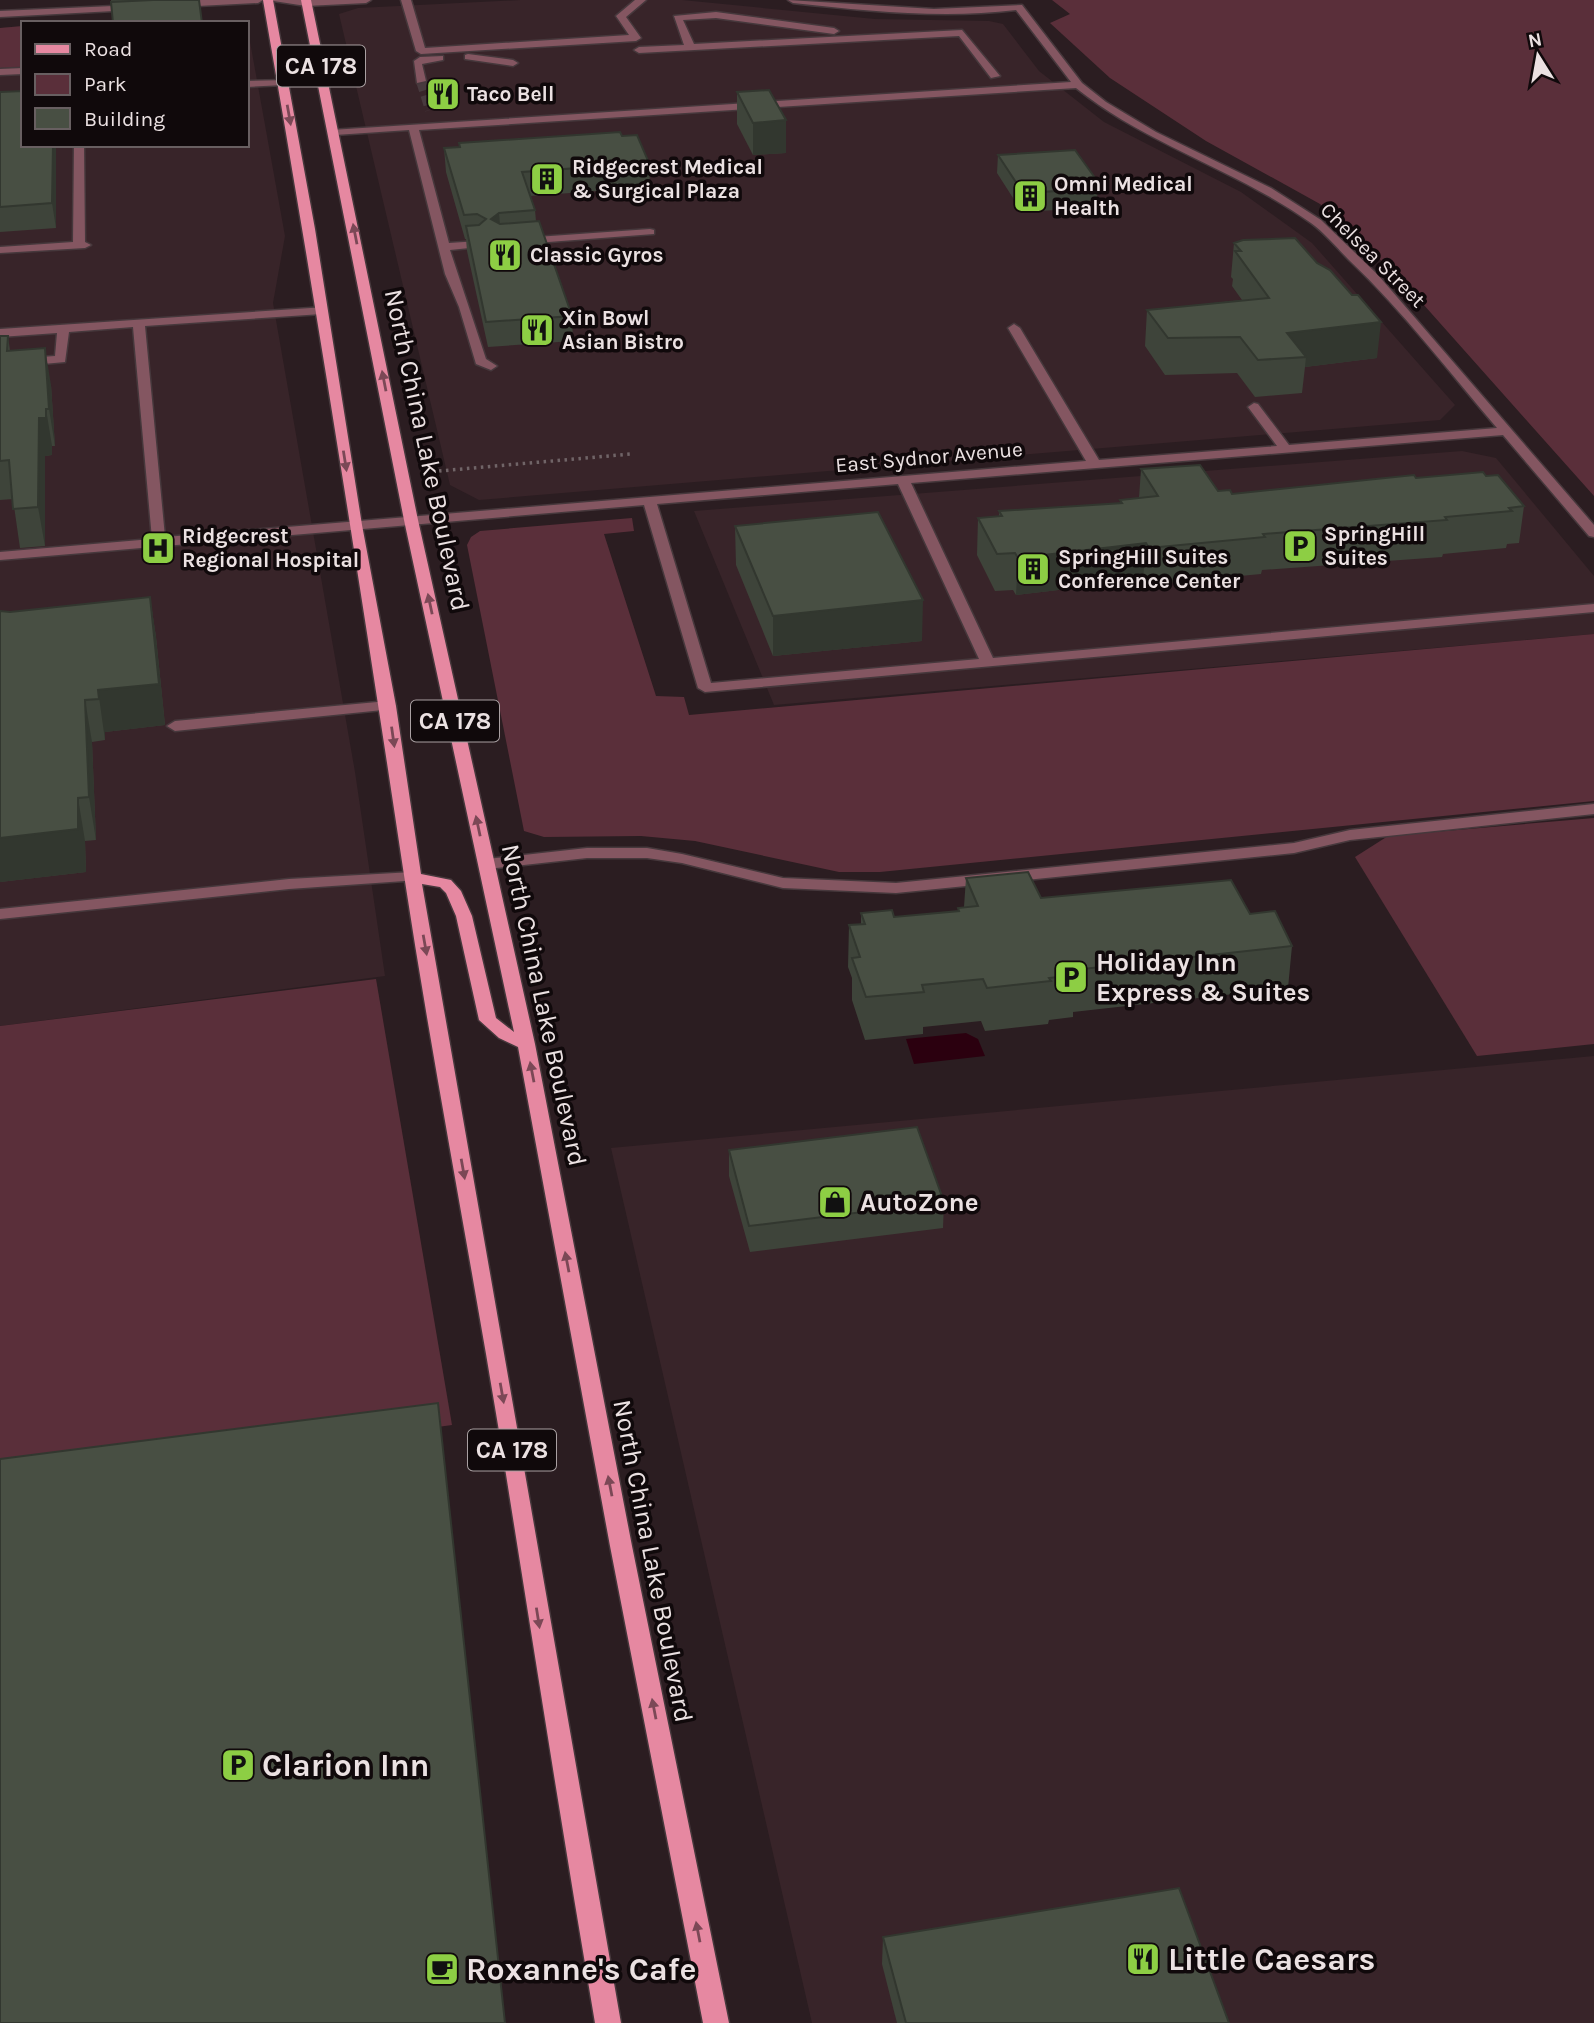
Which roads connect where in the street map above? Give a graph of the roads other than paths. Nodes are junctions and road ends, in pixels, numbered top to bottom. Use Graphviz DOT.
graph roads {
  1 [pos="18,0"];
  2 [pos="258,0"];
  3 [pos="270,0"];
  4 [pos="366,0"];
  5 [pos="406,0"];
  6 [pos="641,0"];
  7 [pos="793,0"];
  8 [pos="874,0"];
  9 [pos="306,2"];
  10 [pos="169,5"];
  11 [pos="144,6"];
  12 [pos="1019,7"];
  13 [pos="47,11"];
  14 [pos="18,13"];
  15 [pos="0,14"];
  16 [pos="53,21"];
  17 [pos="732,30"];
  18 [pos="876,36"];
  19 [pos="690,47"];
  20 [pos="639,50"];
  21 [pos="513,63"];
  22 [pos="21,71"];
  23 [pos="0,72"];
  24 [pos="995,76"];
  25 [pos="421,81"];
  26 [pos="284,82"];
  27 [pos="248,84"];
  28 [pos="1078,85"];
  29 [pos="413,127"];
  30 [pos="335,132"];
  31 [pos="79,147"];
  32 [pos="650,232"];
  33 [pos="515,242"];
  34 [pos="479,244"];
  35 [pos="445,247"];
  36 [pos="0,250"];
  37 [pos="322,310"];
  38 [pos="139,323"];
  39 [pos="1014,328"];
  40 [pos="63,329"];
  41 [pos="0,333"];
  42 [pos="0,364"];
  43 [pos="491,366"];
  44 [pos="1254,407"];
  45 [pos="1506,431"];
  46 [pos="1286,449"];
  47 [pos="1095,465"];
  48 [pos="903,480"];
  49 [pos="649,501"];
  50 [pos="411,520"];
  51 [pos="355,525"];
  52 [pos="1594,533"];
  53 [pos="159,542"];
  54 [pos="0,556"];
  55 [pos="1594,608"];
  56 [pos="988,663"];
  57 [pos="388,706"];
  58 [pos="175,726"];
  59 [pos="1594,809"];
  60 [pos="487,864"];
  61 [pos="413,877"];
  62 [pos="0,914"];
  63 [pos="526,1044"];
  64 [pos="608,2023"];
  65 [pos="716,2023"];
  1 -- 14 [label="street"];
  2 -- 10 [label="street"];
  3 -- 9 [label="street"];
  3 -- 26 [label="main road, CA 178"];
  4 -- 9 [label="street"];
  5 -- 6 [label="street"];
  7 -- 12 [label="street"];
  8 -- 12 [label="street"];
  9 -- 30 [label="main road, North China Lake Boulevard / CA 178"];
  11 -- 13 [label="street"];
  12 -- 28 [label="street, Chelsea Street"];
  13 -- 14 [label="street"];
  13 -- 16 [label="street"];
  14 -- 15 [label="street"];
  17 -- 18 [label="street"];
  17 -- 18 [label="street"];
  17 -- 19 [label="street"];
  17 -- 19 [label="street"];
  18 -- 24 [label="street"];
  19 -- 20 [label="street"];
  21 -- 25 [label="street"];
  22 -- 23 [label="street"];
  26 -- 27 [label="street"];
  26 -- 37 [label="main road, CA 178, one-way"];
  28 -- 29 [label="street"];
  28 -- 45 [label="street, Chelsea Street"];
  29 -- 30 [label="street"];
  29 -- 35 [label="street"];
  50 -- 30 [label="main road, North China Lake Boulevard / CA 178, one-way"];
  31 -- 36 [label="street"];
  32 -- 33 [label="street"];
  34 -- 35 [label="street"];
  35 -- 43 [label="street"];
  37 -- 38 [label="street"];
  37 -- 51 [label="main road, CA 178, one-way"];
  38 -- 40 [label="street"];
  38 -- 53 [label="street"];
  39 -- 47 [label="street"];
  40 -- 41 [label="street"];
  40 -- 42 [label="street"];
  44 -- 46 [label="street"];
  45 -- 46 [label="street, East Sydnor Avenue"];
  45 -- 52 [label="street, Chelsea Street"];
  46 -- 47 [label="street, East Sydnor Avenue"];
  47 -- 48 [label="street, East Sydnor Avenue"];
  48 -- 49 [label="street, East Sydnor Avenue"];
  48 -- 56 [label="street"];
  49 -- 50 [label="street, East Sydnor Avenue"];
  49 -- 56 [label="street"];
  50 -- 51 [label="street, East Sydnor Avenue"];
  60 -- 50 [label="main road, North China Lake Boulevard / CA 178, one-way"];
  51 -- 53 [label="street, East Sydnor Avenue"];
  51 -- 57 [label="main road, CA 178"];
  53 -- 54 [label="street, East Sydnor Avenue"];
  55 -- 56 [label="street"];
  57 -- 58 [label="street"];
  57 -- 61 [label="main road, CA 178, one-way"];
  59 -- 60 [label="street"];
  60 -- 63 [label="main road, North China Lake Boulevard / CA 178"];
  61 -- 62 [label="street"];
  61 -- 63 [label="main road"];
  61 -- 64 [label="main road, CA 178, one-way"];
  65 -- 63 [label="main road, North China Lake Boulevard / CA 178, one-way"];
}
